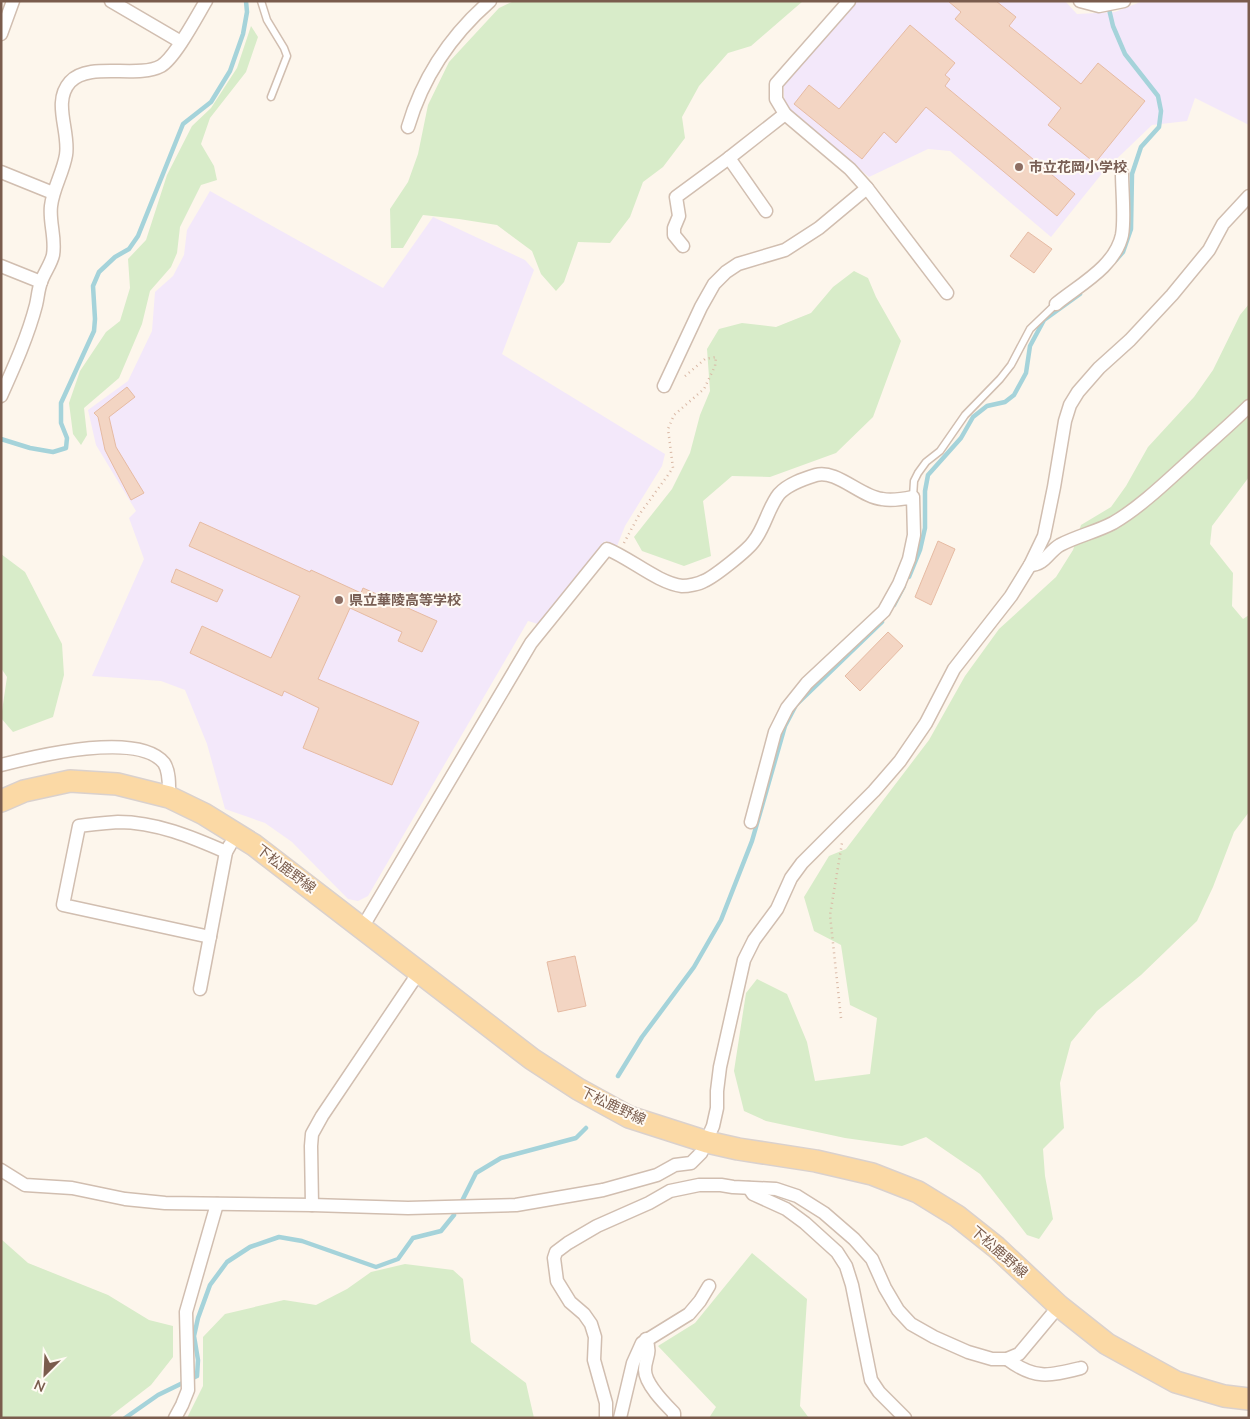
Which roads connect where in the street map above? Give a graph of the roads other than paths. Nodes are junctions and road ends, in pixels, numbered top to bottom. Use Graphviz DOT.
graph roads {
  1 [pos="13,1"];
  2 [pos="111,1"];
  3 [pos="206,1"];
  4 [pos="261,1"];
  5 [pos="490,1"];
  6 [pos="849,1"];
  7 [pos="1080,1"];
  8 [pos="1119,3"];
  9 [pos="1,34"];
  10 [pos="181,42"];
  11 [pos="270,97"];
  12 [pos="785,114"];
  13 [pos="408,127"];
  14 [pos="729,158"];
  15 [pos="1,172"];
  16 [pos="1122,173"];
  17 [pos="867,188"];
  18 [pos="53,193"];
  19 [pos="1249,196"];
  20 [pos="766,211"];
  21 [pos="683,246"];
  22 [pos="1,266"];
  23 [pos="41,282"];
  24 [pos="947,294"];
  25 [pos="1056,304"];
  26 [pos="664,386"];
  27 [pos="1,396"];
  28 [pos="1249,406"];
  29 [pos="913,497"];
  30 [pos="1030,565"];
  31 [pos="1,765"];
  32 [pos="169,797"];
  33 [pos="1,801"];
  34 [pos="751,822"];
  35 [pos="238,834"];
  36 [pos="226,852"];
  37 [pos="362,928"];
  38 [pos="210,936"];
  39 [pos="419,972"];
  40 [pos="200,989"];
  41 [pos="707,1142"];
  42 [pos="691,1163"];
  43 [pos="1,1170"];
  44 [pos="699,1184"];
  45 [pos="749,1188"];
  46 [pos="217,1204"];
  47 [pos="312,1205"];
  48 [pos="709,1286"];
  49 [pos="1059,1306"];
  50 [pos="646,1339"];
  51 [pos="1007,1359"];
  52 [pos="1081,1368"];
  53 [pos="1249,1399"];
  54 [pos="175,1418"];
  55 [pos="606,1418"];
  56 [pos="620,1418"];
  57 [pos="674,1418"];
  58 [pos="905,1418"];
  1 -- 9 [label="street"];
  2 -- 10 [label="street"];
  3 -- 10 [label="street"];
  4 -- 11 [label="lane"];
  5 -- 13 [label="street"];
  6 -- 12 [label="street"];
  7 -- 8 [label="street"];
  10 -- 18 [label="street"];
  12 -- 14 [label="street"];
  12 -- 17 [label="street"];
  14 -- 20 [label="street"];
  14 -- 21 [label="street"];
  15 -- 18 [label="street"];
  16 -- 25 [label="street"];
  17 -- 24 [label="street"];
  17 -- 26 [label="street"];
  18 -- 23 [label="street"];
  19 -- 30 [label="street"];
  22 -- 23 [label="street"];
  23 -- 27 [label="street"];
  25 -- 29 [label="lane"];
  28 -- 30 [label="street"];
  29 -- 34 [label="street"];
  29 -- 37 [label="street"];
  30 -- 41 [label="street"];
  31 -- 32 [label="street"];
  32 -- 33 [label="main road, 下松鹿野線"];
  32 -- 35 [label="main road, 下松鹿野線"];
  35 -- 36 [label="street"];
  35 -- 37 [label="main road, 下松鹿野線"];
  36 -- 38 [label="street"];
  36 -- 38 [label="street"];
  37 -- 39 [label="main road, 下松鹿野線"];
  38 -- 40 [label="street"];
  39 -- 41 [label="main road, 下松鹿野線"];
  39 -- 47 [label="street"];
  41 -- 42 [label="street"];
  41 -- 49 [label="main road, 下松鹿野線"];
  42 -- 44 [label="street"];
  42 -- 47 [label="street"];
  43 -- 46 [label="street"];
  44 -- 45 [label="street"];
  44 -- 55 [label="street"];
  45 -- 51 [label="street"];
  45 -- 58 [label="street"];
  46 -- 47 [label="street"];
  46 -- 54 [label="street"];
  48 -- 50 [label="street"];
  49 -- 51 [label="street"];
  49 -- 53 [label="main road, 下松鹿野線"];
  50 -- 56 [label="street"];
  50 -- 57 [label="street"];
  51 -- 52 [label="street"];
}
